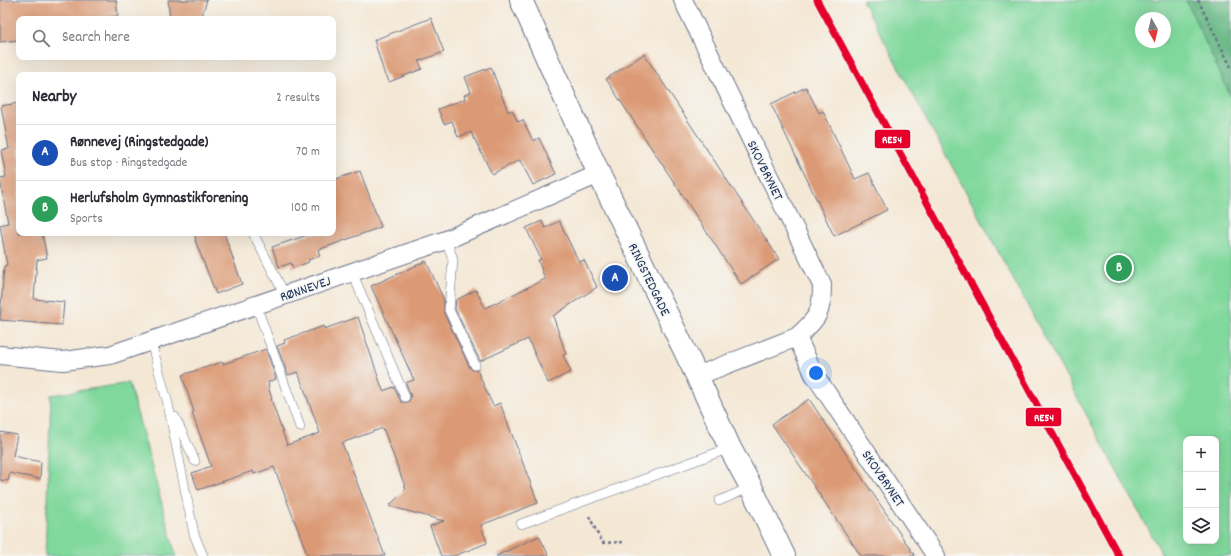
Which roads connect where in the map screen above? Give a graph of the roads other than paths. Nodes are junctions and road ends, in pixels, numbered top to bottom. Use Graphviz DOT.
graph roads {
  1 [pos="521,0"];
  2 [pos="683,0"];
  3 [pos="599,174"];
  4 [pos="255,236"];
  5 [pos="446,240"];
  6 [pos="352,272"];
  7 [pos="285,295"];
  8 [pos="256,304"];
  9 [pos="797,337"];
  10 [pos="151,342"];
  11 [pos="0,355"];
  12 [pos="475,365"];
  13 [pos="697,376"];
  14 [pos="405,397"];
  15 [pos="168,404"];
  16 [pos="300,427"];
  17 [pos="730,448"];
  18 [pos="195,461"];
  19 [pos="751,487"];
  20 [pos="719,501"];
  21 [pos="521,524"];
  22 [pos="203,556"];
  23 [pos="784,556"];
  24 [pos="936,556"];
  1 -- 3 [label="street, RINGSTEDGADE"];
  2 -- 9 [label="street, SKOVBRYNET"];
  3 -- 5 [label="street, RØNNEVEJ"];
  3 -- 13 [label="street, RINGSTEDGADE"];
  4 -- 7 [label="lane"];
  5 -- 6 [label="street, RØNNEVEJ"];
  5 -- 12 [label="lane"];
  6 -- 7 [label="street, RØNNEVEJ"];
  6 -- 14 [label="lane"];
  7 -- 8 [label="street, RØNNEVEJ"];
  8 -- 10 [label="street, RØNNEVEJ"];
  8 -- 16 [label="lane"];
  9 -- 13 [label="street, SKOVBRYNET"];
  9 -- 24 [label="street, SKOVBRYNET"];
  10 -- 11 [label="street, RØNNEVEJ"];
  10 -- 15 [label="lane"];
  13 -- 17 [label="street, RINGSTEDGADE"];
  15 -- 18 [label="lane"];
  15 -- 22 [label="lane"];
  17 -- 19 [label="street, RINGSTEDGADE"];
  17 -- 21 [label="lane"];
  19 -- 20 [label="lane"];
  19 -- 23 [label="street, RINGSTEDGADE"];
}
